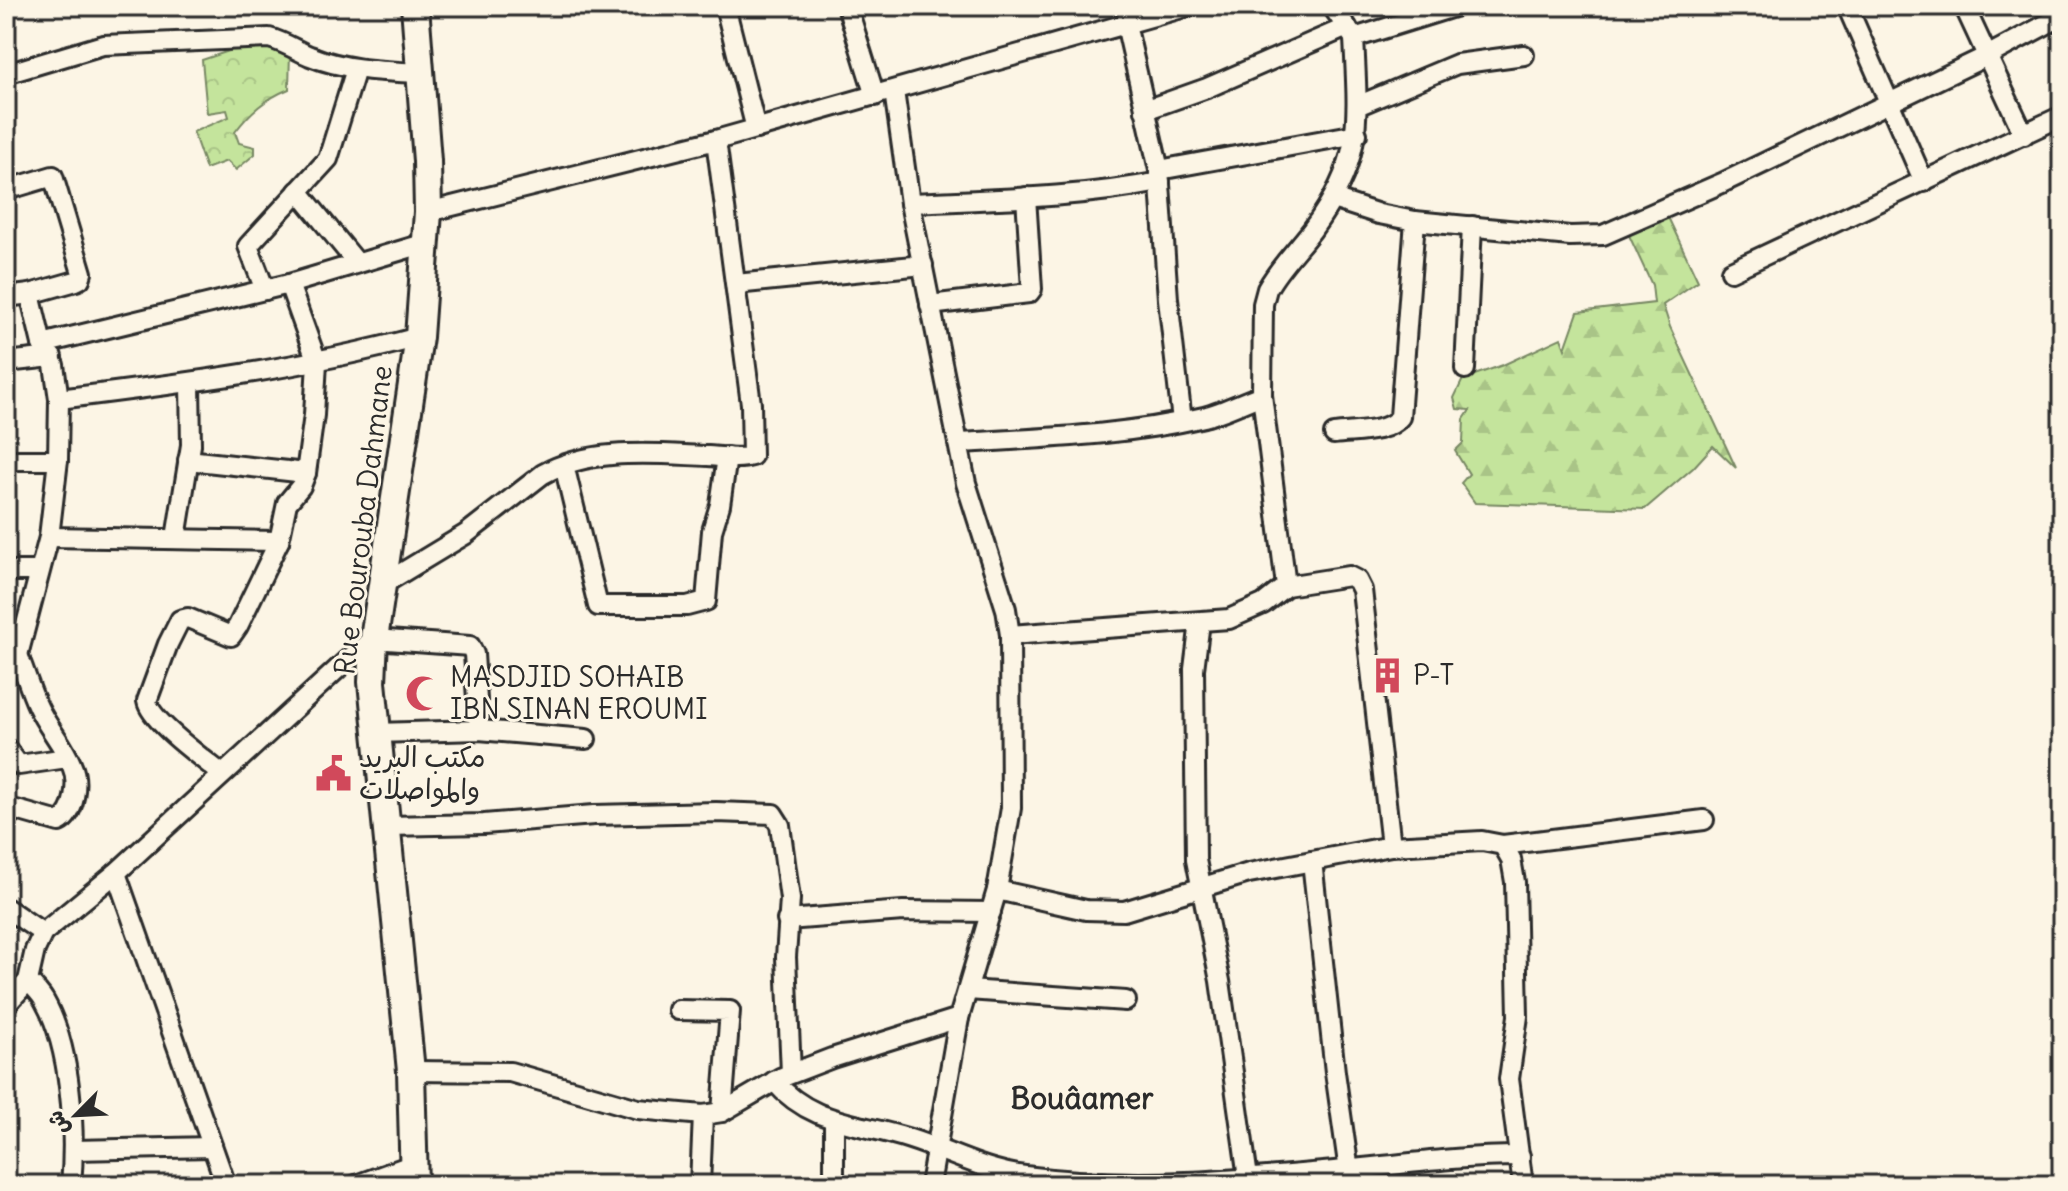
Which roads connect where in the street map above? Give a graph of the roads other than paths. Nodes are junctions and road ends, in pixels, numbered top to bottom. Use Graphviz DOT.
graph roads {
  1 [pos="415,6"];
  2 [pos="725,6"];
  3 [pos="847,6"];
  4 [pos="1189,6"];
  5 [pos="1332,6"];
  6 [pos="1457,6"];
  7 [pos="1847,6"];
  8 [pos="1964,6"];
  9 [pos="1128,15"];
  10 [pos="2062,16"];
  11 [pos="1350,32"];
  12 [pos="1524,55"];
  13 [pos="1987,56"];
  14 [pos="356,69"];
  15 [pos="418,73"];
  16 [pos="6,74"];
  17 [pos="894,91"];
  18 [pos="875,96"];
  19 [pos="1890,101"];
  20 [pos="1357,106"];
  21 [pos="1145,110"];
  22 [pos="2062,116"];
  23 [pos="756,129"];
  24 [pos="1357,134"];
  25 [pos="2024,135"];
  26 [pos="716,140"];
  27 [pos="1159,176"];
  28 [pos="1924,182"];
  29 [pos="6,190"];
  30 [pos="298,191"];
  31 [pos="1026,197"];
  32 [pos="1333,199"];
  33 [pos="910,203"];
  34 [pos="428,212"];
  35 [pos="1415,221"];
  36 [pos="1472,226"];
  37 [pos="426,243"];
  38 [pos="357,263"];
  39 [pos="923,265"];
  40 [pos="1731,271"];
  41 [pos="289,284"];
  42 [pos="736,284"];
  43 [pos="265,290"];
  44 [pos="30,294"];
  45 [pos="6,297"];
  46 [pos="930,305"];
  47 [pos="419,337"];
  48 [pos="47,351"];
  49 [pos="6,362"];
  50 [pos="317,362"];
  51 [pos="1465,369"];
  52 [pos="190,384"];
  53 [pos="1262,395"];
  54 [pos="59,399"];
  55 [pos="1182,421"];
  56 [pos="1334,434"];
  57 [pos="958,443"];
  58 [pos="727,457"];
  59 [pos="6,460"];
  60 [pos="58,460"];
  61 [pos="188,460"];
  62 [pos="564,465"];
  63 [pos="306,473"];
  64 [pos="49,537"];
  65 [pos="176,538"];
  66 [pos="279,541"];
  67 [pos="6,571"];
  68 [pos="39,571"];
  69 [pos="385,583"];
  70 [pos="1286,586"];
  71 [pos="1200,622"];
  72 [pos="1010,635"];
  73 [pos="374,639"];
  74 [pos="12,658"];
  75 [pos="479,730"];
  76 [pos="376,733"];
  77 [pos="586,739"];
  78 [pos="6,748"];
  79 [pos="67,758"];
  80 [pos="222,774"];
  81 [pos="6,807"];
  82 [pos="1704,820"];
  83 [pos="387,826"];
  84 [pos="1503,845"];
  85 [pos="1391,846"];
  86 [pos="1312,861"];
  87 [pos="116,873"];
  88 [pos="1202,887"];
  89 [pos="997,890"];
  90 [pos="6,908"];
  91 [pos="991,912"];
  92 [pos="787,920"];
  93 [pos="43,933"];
  94 [pos="28,981"];
  95 [pos="968,990"];
  96 [pos="1126,1001"];
  97 [pos="6,1005"];
  98 [pos="678,1010"];
  99 [pos="959,1018"];
  100 [pos="411,1071"];
  101 [pos="782,1077"];
  102 [pos="722,1112"];
  103 [pos="703,1115"];
  104 [pos="834,1120"];
  105 [pos="212,1147"];
  106 [pos="74,1150"];
  107 [pos="937,1151"];
  108 [pos="1520,1156"];
  109 [pos="414,1174"];
  110 [pos="1349,1177"];
  111 [pos="1248,1181"];
  112 [pos="1139,1184"];
  113 [pos="71,1185"];
  114 [pos="226,1185"];
  115 [pos="356,1185"];
  116 [pos="700,1185"];
  117 [pos="834,1185"];
  118 [pos="930,1185"];
  119 [pos="1523,1185"];
  1 -- 15 [label="street, Rue Bourouba Dahmane"];
  2 -- 23 [label="street"];
  3 -- 18 [label="street"];
  4 -- 9 [label="street"];
  5 -- 11 [label="street"];
  6 -- 11 [label="street"];
  7 -- 19 [label="street"];
  8 -- 13 [label="street"];
  9 -- 17 [label="street"];
  9 -- 21 [label="street"];
  10 -- 13 [label="street"];
  11 -- 20 [label="street"];
  11 -- 21 [label="street"];
  12 -- 20 [label="street"];
  13 -- 19 [label="street"];
  13 -- 25 [label="street"];
  14 -- 15 [label="street"];
  14 -- 16 [label="street"];
  14 -- 30 [label="street"];
  15 -- 34 [label="street, Rue Bourouba Dahmane"];
  17 -- 18 [label="street"];
  17 -- 33 [label="street"];
  18 -- 23 [label="street"];
  19 -- 28 [label="street"];
  19 -- 36 [label="street"];
  20 -- 24 [label="street"];
  21 -- 27 [label="street"];
  22 -- 25 [label="street"];
  23 -- 26 [label="street"];
  24 -- 27 [label="street"];
  24 -- 32 [label="street"];
  25 -- 28 [label="street"];
  26 -- 34 [label="street"];
  26 -- 42 [label="street"];
  27 -- 31 [label="street"];
  27 -- 55 [label="street"];
  28 -- 40 [label="street"];
  29 -- 44 [label="street"];
  30 -- 38 [label="street"];
  30 -- 43 [label="street"];
  31 -- 33 [label="street"];
  31 -- 46 [label="street"];
  32 -- 35 [label="street"];
  32 -- 53 [label="street"];
  33 -- 39 [label="street"];
  34 -- 37 [label="street, Rue Bourouba Dahmane"];
  35 -- 36 [label="street"];
  35 -- 56 [label="street"];
  36 -- 51 [label="street"];
  37 -- 38 [label="street"];
  37 -- 47 [label="street, Rue Bourouba Dahmane"];
  38 -- 41 [label="street"];
  39 -- 42 [label="street"];
  39 -- 46 [label="street"];
  41 -- 43 [label="street"];
  41 -- 50 [label="street"];
  42 -- 58 [label="street"];
  43 -- 48 [label="street"];
  44 -- 45 [label="street"];
  44 -- 48 [label="street"];
  46 -- 57 [label="street"];
  47 -- 50 [label="street"];
  47 -- 69 [label="street, Rue Bourouba Dahmane"];
  48 -- 49 [label="street"];
  48 -- 54 [label="street"];
  50 -- 52 [label="street"];
  50 -- 63 [label="street"];
  52 -- 54 [label="street"];
  52 -- 61 [label="street"];
  53 -- 55 [label="street"];
  53 -- 70 [label="street"];
  54 -- 60 [label="street"];
  55 -- 57 [label="street"];
  57 -- 72 [label="street"];
  58 -- 62 [label="street"];
  58 -- 62 [label="street"];
  59 -- 60 [label="street"];
  60 -- 64 [label="street"];
  61 -- 63 [label="street"];
  61 -- 65 [label="street"];
  62 -- 69 [label="street"];
  63 -- 66 [label="street"];
  64 -- 65 [label="street"];
  64 -- 68 [label="street"];
  65 -- 66 [label="street"];
  66 -- 80 [label="street"];
  67 -- 68 [label="street"];
  68 -- 74 [label="street"];
  69 -- 73 [label="street, Rue Bourouba Dahmane"];
  70 -- 71 [label="street"];
  70 -- 85 [label="street"];
  71 -- 72 [label="street"];
  71 -- 88 [label="street"];
  72 -- 89 [label="street"];
  73 -- 75 [label="street"];
  73 -- 76 [label="street, Rue Bourouba Dahmane"];
  73 -- 80 [label="street"];
  74 -- 79 [label="street"];
  75 -- 76 [label="street"];
  75 -- 77 [label="street"];
  76 -- 83 [label="street, Rue Bourouba Dahmane"];
  78 -- 79 [label="street"];
  79 -- 81 [label="street"];
  80 -- 87 [label="street"];
  82 -- 84 [label="street"];
  83 -- 92 [label="street"];
  83 -- 100 [label="street, Rue Bourouba Dahmane"];
  84 -- 85 [label="street"];
  84 -- 108 [label="street"];
  85 -- 86 [label="street"];
  86 -- 88 [label="street"];
  86 -- 110 [label="street"];
  87 -- 93 [label="street"];
  87 -- 105 [label="street"];
  88 -- 89 [label="street"];
  88 -- 111 [label="street"];
  89 -- 91 [label="street"];
  90 -- 93 [label="street"];
  91 -- 92 [label="street"];
  91 -- 95 [label="street"];
  92 -- 101 [label="street"];
  93 -- 94 [label="street"];
  94 -- 97 [label="street"];
  94 -- 106 [label="street"];
  95 -- 96 [label="street"];
  95 -- 99 [label="street"];
  98 -- 102 [label="street"];
  99 -- 101 [label="street"];
  99 -- 107 [label="street"];
  100 -- 103 [label="street"];
  100 -- 109 [label="street, Rue Bourouba Dahmane"];
  101 -- 102 [label="street"];
  101 -- 104 [label="street"];
  102 -- 103 [label="street"];
  103 -- 116 [label="street"];
  104 -- 107 [label="street"];
  104 -- 117 [label="street"];
  105 -- 106 [label="street"];
  105 -- 114 [label="street"];
  106 -- 113 [label="street"];
  107 -- 112 [label="street"];
  107 -- 118 [label="street"];
  108 -- 110 [label="street"];
  108 -- 119 [label="street"];
  109 -- 115 [label="street"];
  110 -- 111 [label="street"];
  111 -- 112 [label="street"];
}
